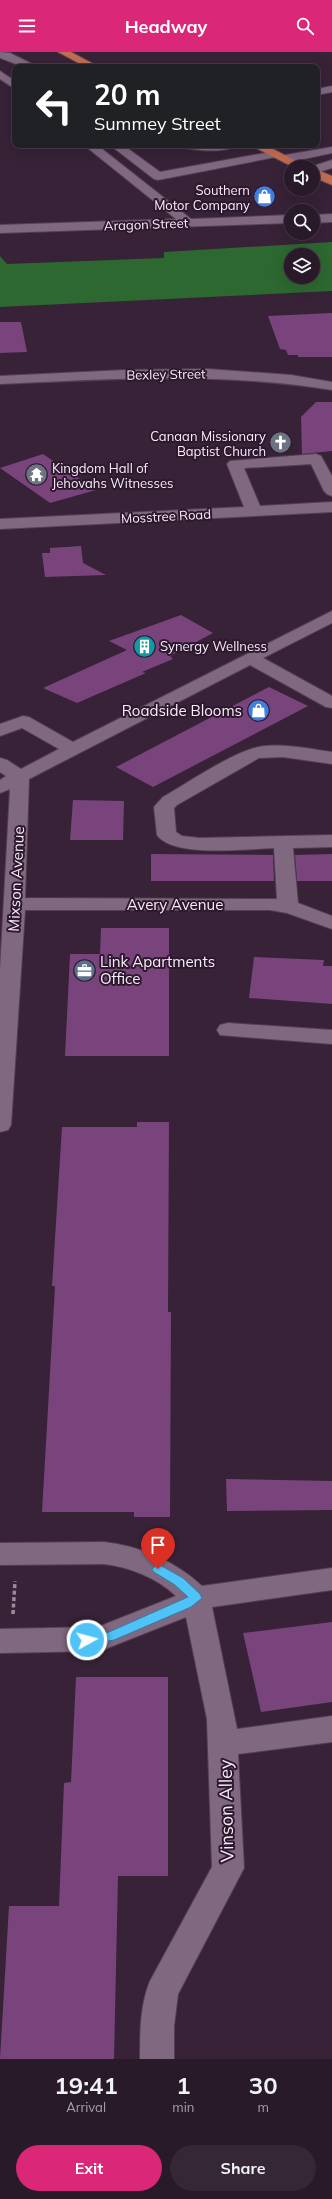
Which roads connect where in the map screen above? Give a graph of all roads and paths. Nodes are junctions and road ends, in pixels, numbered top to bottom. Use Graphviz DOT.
graph roads {
  1 [pos="63,52"];
  2 [pos="0,55"];
  3 [pos="26,64"];
  4 [pos="88,64"];
  5 [pos="0,74"];
  6 [pos="12,84"];
  7 [pos="332,90"];
  8 [pos="320,92"];
  9 [pos="94,148"];
  10 [pos="120,148"];
  11 [pos="218,148"];
  12 [pos="262,148"];
  13 [pos="317,148"];
  14 [pos="327,151"];
  15 [pos="280,156"];
  16 [pos="242,160"];
  17 [pos="288,160"];
  18 [pos="332,164"];
  19 [pos="320,168"];
  20 [pos="320,175"];
  21 [pos="332,181"];
  22 [pos="320,218"];
  23 [pos="332,218"];
  24 [pos="284,219"];
  25 [pos="189,223"];
  26 [pos="0,229"];
  27 [pos="0,380"];
  28 [pos="332,386"];
  29 [pos="332,491"];
  30 [pos="332,507"];
  31 [pos="254,511"];
  32 [pos="0,524"];
  33 [pos="332,616"];
  34 [pos="251,659"];
  35 [pos="332,703"];
  36 [pos="0,731"];
  37 [pos="74,750"];
  38 [pos="332,758"];
  39 [pos="0,764"];
  40 [pos="20,777"];
  41 [pos="0,787"];
  42 [pos="332,841"];
  43 [pos="283,842"];
  44 [pos="15,904"];
  45 [pos="288,906"];
  46 [pos="332,923"];
  47 [pos="228,1030"];
  48 [pos="332,1037"];
  49 [pos="0,1125"];
  50 [pos="0,1554"];
  51 [pos="15,1578"];
  52 [pos="332,1579"];
  53 [pos="196,1598"];
  54 [pos="6,1629"];
  55 [pos="332,1729"];
  56 [pos="224,1743"];
  57 [pos="157,2059"];
  1 -- 4 [label="main road"];
  2 -- 3 [label="street"];
  5 -- 6 [label="street"];
  7 -- 8 [label="street"];
  9 -- 25 [label="street"];
  10 -- 16 [label="street"];
  11 -- 16 [label="street"];
  12 -- 15 [label="main road"];
  13 -- 14 [label="street"];
  14 -- 15 [label="street"];
  15 -- 16 [label="street"];
  15 -- 17 [label="main road"];
  18 -- 19 [label="street"];
  20 -- 21 [label="main road"];
  22 -- 23 [label="street"];
  24 -- 25 [label="street, Aragon Street"];
  25 -- 26 [label="street, Aragon Street"];
  27 -- 28 [label="street, Bexley Street"];
  29 -- 31 [label="street"];
  30 -- 31 [label="street, Mosstree Road"];
  31 -- 32 [label="street, Mosstree Road"];
  33 -- 34 [label="street"];
  34 -- 35 [label="street"];
  34 -- 37 [label="street"];
  36 -- 37 [label="street"];
  37 -- 40 [label="street"];
  38 -- 43 [label="street"];
  39 -- 40 [label="street"];
  40 -- 41 [label="street"];
  40 -- 44 [label="street, Mixson Avenue"];
  42 -- 43 [label="street"];
  43 -- 45 [label="street"];
  44 -- 45 [label="street, Avery Avenue"];
  44 -- 49 [label="street, Mixson Avenue"];
  45 -- 46 [label="street, Avery Avenue"];
  47 -- 48 [label="street"];
  50 -- 53 [label="street"];
  51 -- 54 [label="path"];
  52 -- 53 [label="street"];
  53 -- 54 [label="street"];
  53 -- 56 [label="street, Vinson Alley"];
  55 -- 56 [label="street"];
  56 -- 57 [label="street, Vinson Alley"];
}
